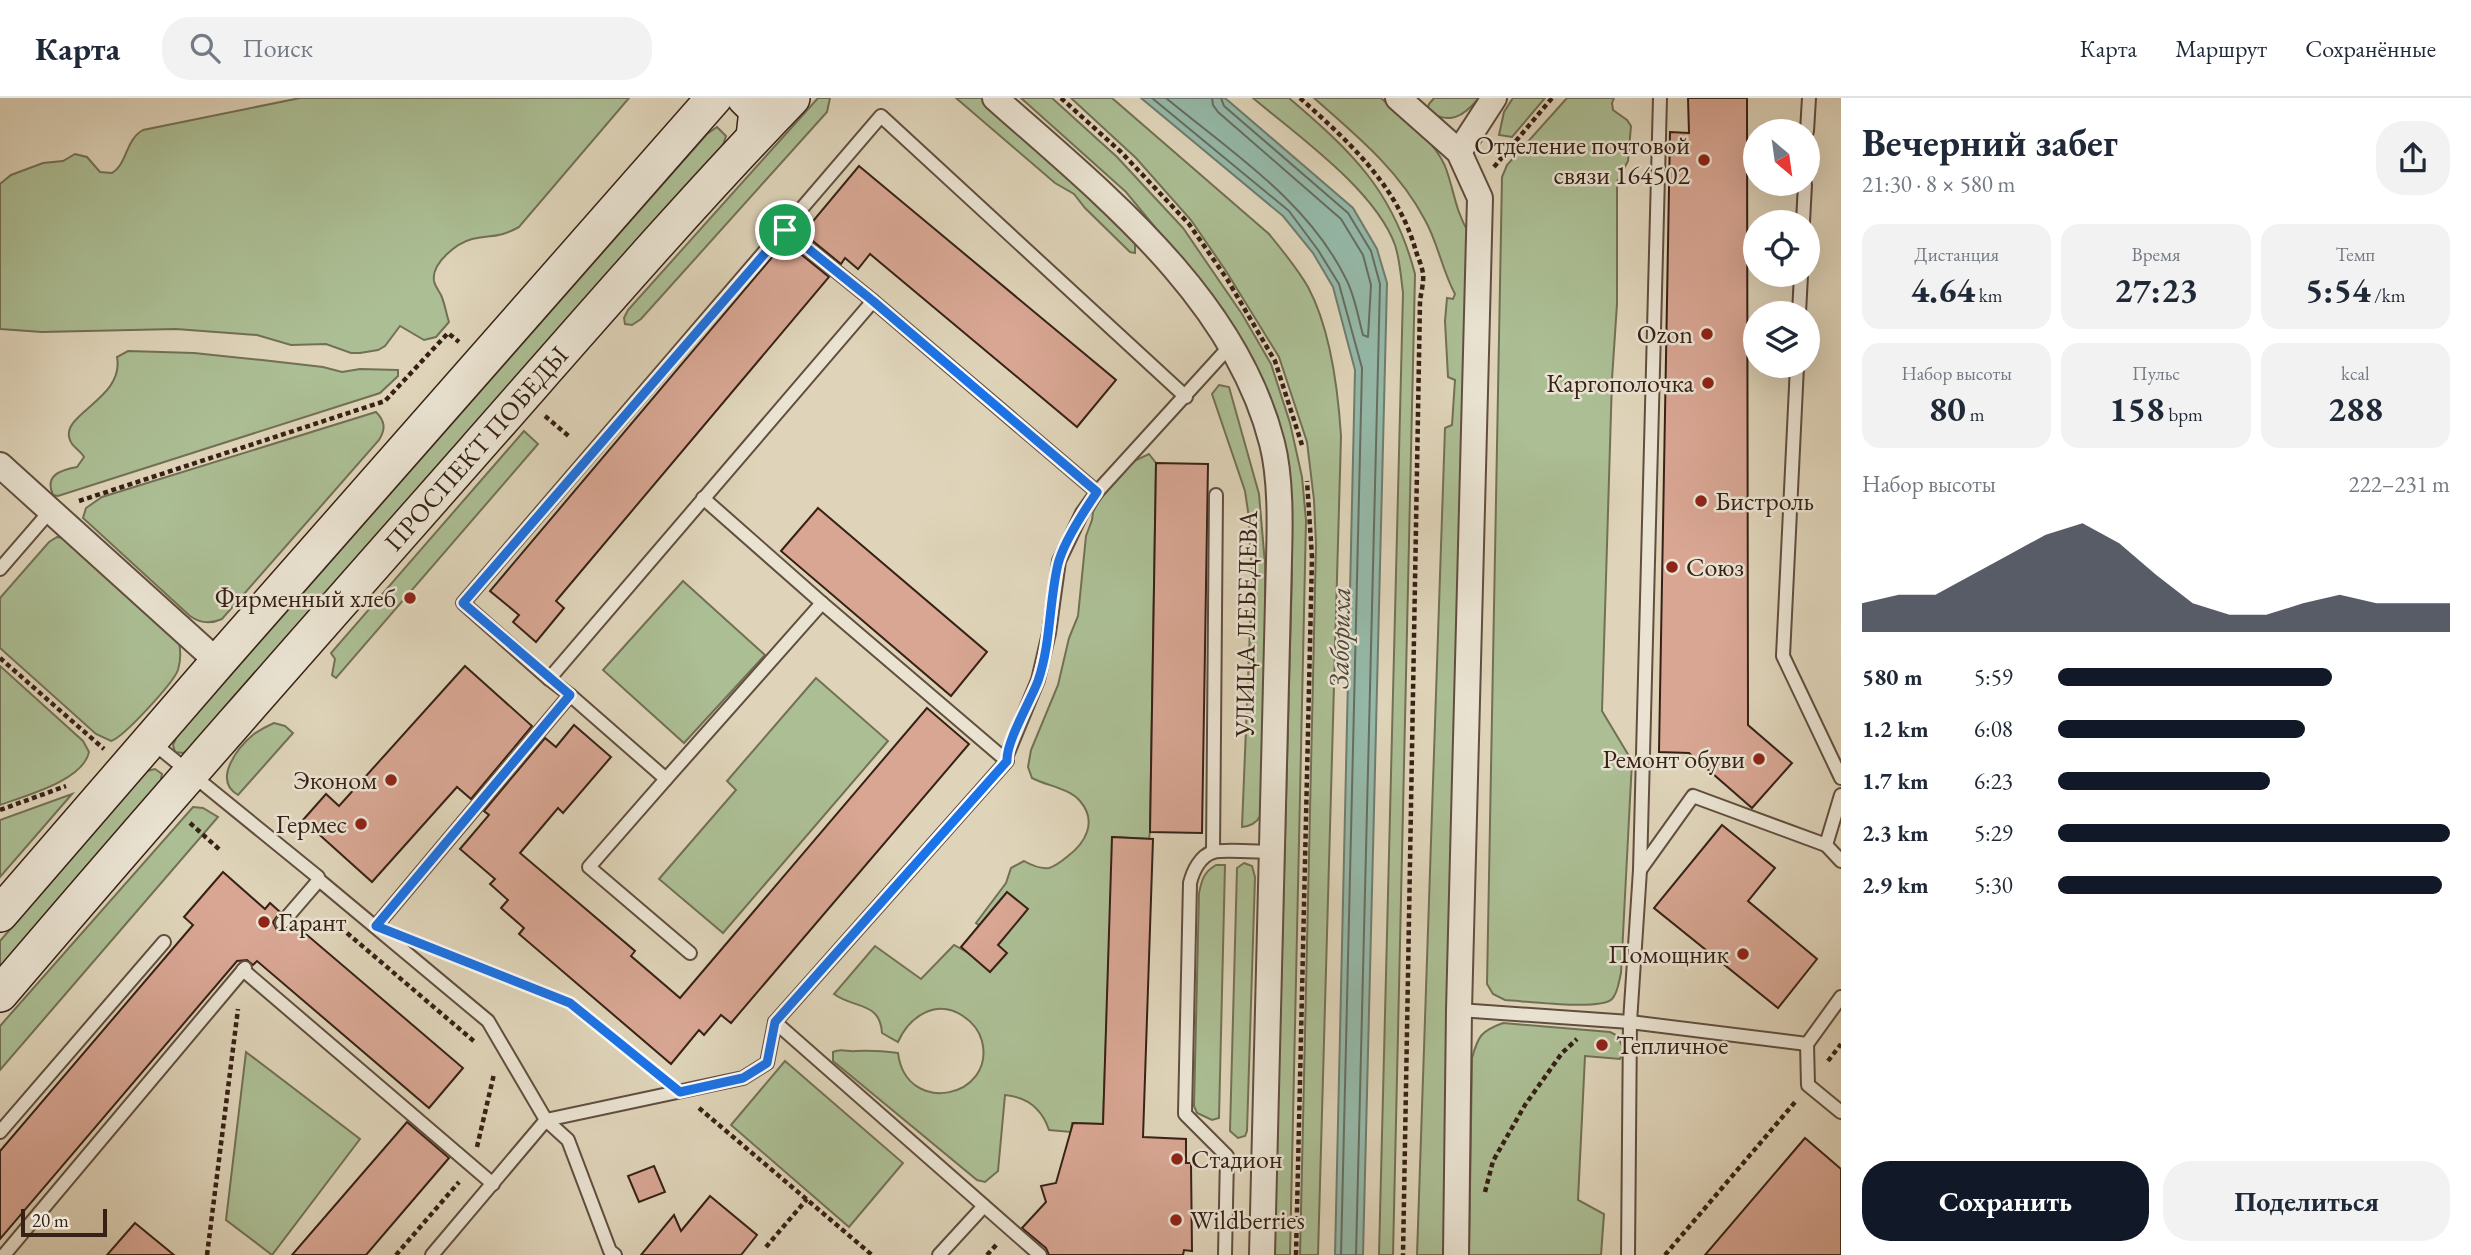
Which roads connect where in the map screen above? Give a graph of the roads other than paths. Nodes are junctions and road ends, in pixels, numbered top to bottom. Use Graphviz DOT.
graph roads {
  1 [pos="715,98"];
  2 [pos="745,98"];
  3 [pos="792,98"];
  4 [pos="995,98"];
  5 [pos="1398,98"];
  6 [pos="1494,98"];
  7 [pos="1660,98"];
  8 [pos="1809,98"];
  9 [pos="1808,119"];
  10 [pos="754,138"];
  11 [pos="1460,152"];
  12 [pos="785,230"];
  13 [pos="873,301"];
  14 [pos="1230,346"];
  15 [pos="1796,378"];
  16 [pos="1186,397"];
  17 [pos="0,465"];
  18 [pos="1097,492"];
  19 [pos="1216,495"];
  20 [pos="703,498"];
  21 [pos="51,510"];
  22 [pos="0,569"];
  23 [pos="822,603"];
  24 [pos="218,663"];
  25 [pos="549,679"];
  26 [pos="570,695"];
  27 [pos="151,741"];
  28 [pos="1005,760"];
  29 [pos="189,774"];
  30 [pos="1841,778"];
  31 [pos="666,779"];
  32 [pos="1841,795"];
  33 [pos="1826,845"];
  34 [pos="1213,852"];
  35 [pos="1272,852"];
  36 [pos="1841,861"];
  37 [pos="1640,870"];
  38 [pos="319,880"];
  39 [pos="0,914"];
  40 [pos="282,923"];
  41 [pos="376,926"];
  42 [pos="164,942"];
  43 [pos="690,953"];
  44 [pos="0,994"];
  45 [pos="1841,997"];
  46 [pos="1460,1010"];
  47 [pos="775,1022"];
  48 [pos="1630,1022"];
  49 [pos="1807,1044"];
  50 [pos="1841,1112"];
  51 [pos="546,1120"];
  52 [pos="0,1132"];
  53 [pos="493,1184"];
  54 [pos="984,1206"];
  55 [pos="4,1255"];
  56 [pos="432,1255"];
  57 [pos="615,1255"];
  58 [pos="939,1255"];
  59 [pos="1040,1255"];
  60 [pos="1225,1255"];
  61 [pos="1262,1255"];
  62 [pos="1456,1255"];
  63 [pos="1628,1255"];
  1 -- 24 [label="main road, ПРОСПЕКТ ПОБЕДЫ"];
  2 -- 10 [label="main road"];
  3 -- 10 [label="main road, ПРОСПЕКТ ПОБЕДЫ"];
  4 -- 14 [label="street, УЛИЦА ЛЕБЕДЕВА"];
  5 -- 11 [label="street"];
  6 -- 11 [label="street"];
  7 -- 37 [label="lane"];
  8 -- 9 [label="lane"];
  10 -- 29 [label="main road, ПРОСПЕКТ ПОБЕДЫ"];
  11 -- 46 [label="street"];
  12 -- 13 [label="lane"];
  12 -- 16 [label="lane"];
  12 -- 25 [label="lane"];
  13 -- 18 [label="lane"];
  13 -- 20 [label="lane"];
  14 -- 16 [label="lane"];
  14 -- 35 [label="street, УЛИЦА ЛЕБЕДЕВА"];
  15 -- 30 [label="lane"];
  16 -- 18 [label="lane"];
  17 -- 21 [label="street"];
  18 -- 28 [label="lane"];
  19 -- 34 [label="lane"];
  20 -- 23 [label="lane"];
  20 -- 25 [label="lane"];
  21 -- 22 [label="lane"];
  21 -- 24 [label="street"];
  23 -- 28 [label="lane"];
  23 -- 31 [label="lane"];
  24 -- 27 [label="main road, ПРОСПЕКТ ПОБЕДЫ"];
  25 -- 26 [label="lane"];
  26 -- 31 [label="lane"];
  26 -- 41 [label="lane"];
  27 -- 29 [label="lane"];
  27 -- 39 [label="main road, ПРОСПЕКТ ПОБЕДЫ"];
  28 -- 47 [label="lane"];
  29 -- 38 [label="lane"];
  29 -- 44 [label="main road, ПРОСПЕКТ ПОБЕДЫ"];
  31 -- 43 [label="lane"];
  32 -- 33 [label="lane"];
  33 -- 36 [label="lane"];
  33 -- 37 [label="lane"];
  34 -- 35 [label="lane"];
  34 -- 60 [label="lane"];
  35 -- 61 [label="street, УЛИЦА ЛЕБЕДЕВА"];
  37 -- 48 [label="lane"];
  38 -- 40 [label="lane"];
  38 -- 41 [label="lane"];
  41 -- 51 [label="lane"];
  42 -- 52 [label="lane"];
  45 -- 49 [label="lane"];
  46 -- 48 [label="lane"];
  46 -- 62 [label="street"];
  47 -- 51 [label="lane"];
  47 -- 54 [label="lane"];
  48 -- 49 [label="lane"];
  48 -- 63 [label="lane"];
  49 -- 50 [label="lane"];
  51 -- 53 [label="lane"];
  51 -- 57 [label="lane"];
  53 -- 55 [label="lane"];
  53 -- 56 [label="lane"];
  54 -- 58 [label="lane"];
  54 -- 59 [label="lane"];
}
